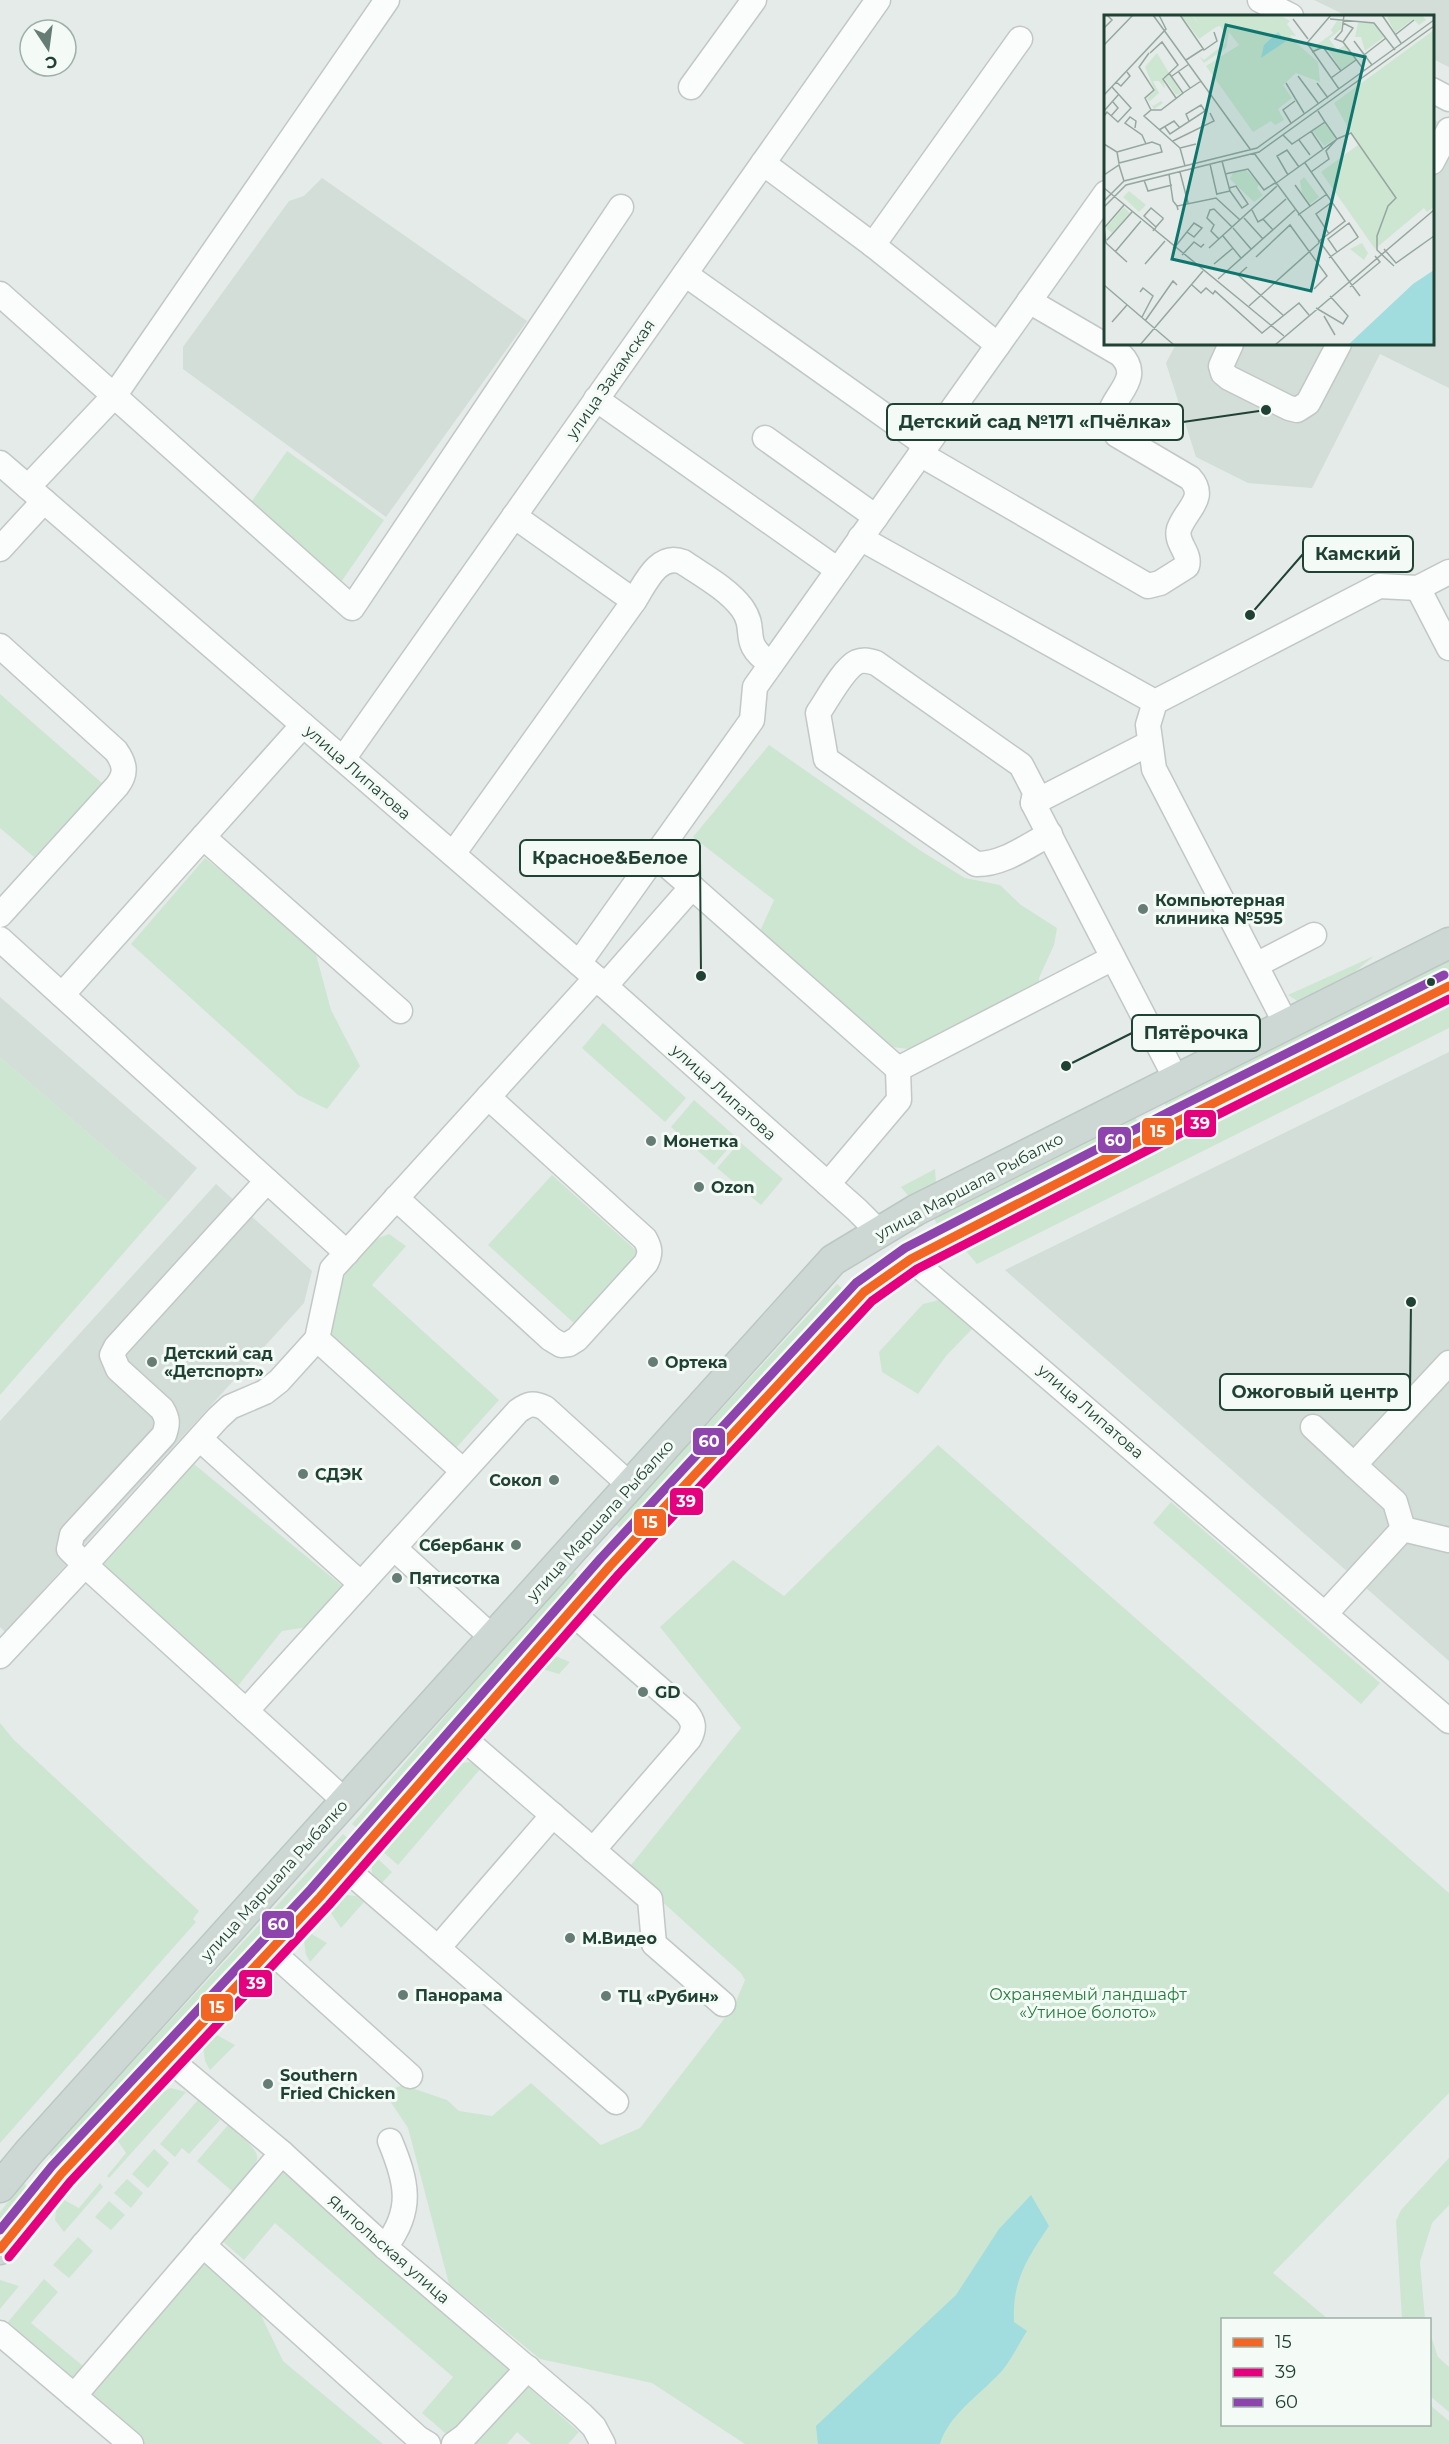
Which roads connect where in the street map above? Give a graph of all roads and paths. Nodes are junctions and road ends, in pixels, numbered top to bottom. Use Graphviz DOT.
graph roads {
  1 [pos="387,0"];
  2 [pos="754,0"];
  3 [pos="878,0"];
  4 [pos="1260,0"];
  5 [pos="1290,15"];
  6 [pos="1020,39"];
  7 [pos="691,87"];
  8 [pos="1434,91"];
  9 [pos="1449,99"];
  10 [pos="1449,130"];
  11 [pos="1434,158"];
  12 [pos="763,163"];
  13 [pos="1104,196"];
  14 [pos="621,207"];
  15 [pos="873,245"];
  16 [pos="685,274"];
  17 [pos="0,294"];
  18 [pos="1029,301"];
  19 [pos="998,345"];
  20 [pos="1104,345"];
  21 [pos="1105,345"];
  22 [pos="1232,345"];
  23 [pos="1338,345"];
  24 [pos="114,396"];
  25 [pos="596,399"];
  26 [pos="765,438"];
  27 [pos="923,450"];
  28 [pos="0,463"];
  29 [pos="36,494"];
  30 [pos="514,516"];
  31 [pos="876,517"];
  32 [pos="860,538"];
  33 [pos="0,549"];
  34 [pos="838,570"];
  35 [pos="1449,572"];
  36 [pos="1418,588"];
  37 [pos="634,601"];
  38 [pos="0,646"];
  39 [pos="1449,648"];
  40 [pos="771,664"];
  41 [pos="1155,702"];
  42 [pos="303,724"];
  43 [pos="1150,743"];
  44 [pos="343,759"];
  45 [pos="1034,803"];
  46 [pos="1050,834"];
  47 [pos="203,837"];
  48 [pos="453,854"];
  49 [pos="655,855"];
  50 [pos="692,887"];
  51 [pos="0,915"];
  52 [pos="1314,935"];
  53 [pos="0,939"];
  54 [pos="1449,943"];
  55 [pos="1113,958"];
  56 [pos="1256,965"];
  57 [pos="593,976"];
  58 [pos="1449,986"];
  59 [pos="63,995"];
  60 [pos="400,1011"];
  61 [pos="1286,1024"];
  62 [pos="898,1069"];
  63 [pos="1166,1084"];
  64 [pos="488,1097"];
  65 [pos="1176,1122"];
  66 [pos="267,1181"];
  67 [pos="828,1184"];
  68 [pos="396,1198"];
  69 [pos="879,1232"];
  70 [pos="347,1253"];
  71 [pos="911,1259"];
  72 [pos="317,1339"];
  73 [pos="1449,1363"];
  74 [pos="1313,1427"];
  75 [pos="200,1439"];
  76 [pos="1354,1465"];
  77 [pos="463,1471"];
  78 [pos="631,1486"];
  79 [pos="1403,1529"];
  80 [pos="1449,1540"];
  81 [pos="580,1543"];
  82 [pos="394,1548"];
  83 [pos="85,1566"];
  84 [pos="610,1566"];
  85 [pos="361,1584"];
  86 [pos="570,1611"];
  87 [pos="1326,1613"];
  88 [pos="493,1638"];
  89 [pos="0,1656"];
  90 [pos="246,1711"];
  91 [pos="1449,1721"];
  92 [pos="461,1736"];
  93 [pos="345,1801"];
  94 [pos="553,1815"];
  95 [pos="593,1850"];
  96 [pos="345,1868"];
  97 [pos="438,1948"];
  98 [pos="270,1950"];
  99 [pos="723,2004"];
  100 [pos="169,2059"];
  101 [pos="410,2076"];
  102 [pos="616,2102"];
  103 [pos="390,2141"];
  104 [pos="29,2152"];
  105 [pos="282,2153"];
  106 [pos="61,2174"];
  107 [pos="0,2187"];
  108 [pos="203,2245"];
  109 [pos="385,2247"];
  110 [pos="0,2249"];
  111 [pos="0,2333"];
  112 [pos="528,2368"];
  113 [pos="74,2396"];
  114 [pos="130,2444"];
  115 [pos="428,2444"];
  116 [pos="454,2444"];
  117 [pos="603,2444"];
  1 -- 24 [label="street"];
  2 -- 7 [label="street"];
  3 -- 12 [label="street, улица Закамская"];
  4 -- 5 [label="street"];
  6 -- 15 [label="street"];
  8 -- 9 [label="street"];
  10 -- 11 [label="street"];
  12 -- 15 [label="street"];
  12 -- 16 [label="street, улица Закамская"];
  13 -- 18 [label="street"];
  14 -- 24 [label="street"];
  15 -- 19 [label="street"];
  16 -- 25 [label="street, улица Закамская"];
  16 -- 27 [label="street"];
  17 -- 24 [label="street"];
  18 -- 19 [label="street"];
  18 -- 20 [label="street"];
  19 -- 27 [label="street"];
  21 -- 27 [label="street"];
  22 -- 23 [label="street"];
  24 -- 29 [label="street"];
  25 -- 30 [label="street, улица Закамская"];
  25 -- 34 [label="street"];
  26 -- 31 [label="street"];
  27 -- 31 [label="street"];
  28 -- 29 [label="street, улица Липатова"];
  29 -- 33 [label="street"];
  29 -- 42 [label="street, улица Липатова"];
  30 -- 37 [label="street"];
  30 -- 44 [label="street, улица Закамская"];
  31 -- 32 [label="street"];
  32 -- 34 [label="street"];
  32 -- 41 [label="street"];
  34 -- 40 [label="street"];
  35 -- 36 [label="street"];
  36 -- 39 [label="street"];
  36 -- 41 [label="street"];
  37 -- 40 [label="street"];
  37 -- 48 [label="street"];
  38 -- 51 [label="street"];
  40 -- 49 [label="street"];
  41 -- 43 [label="street"];
  42 -- 44 [label="street, улица Липатова"];
  42 -- 47 [label="street"];
  43 -- 45 [label="street"];
  43 -- 56 [label="street"];
  44 -- 48 [label="street, улица Липатова"];
  45 -- 46 [label="street"];
  45 -- 46 [label="street"];
  46 -- 55 [label="street"];
  47 -- 59 [label="street"];
  47 -- 60 [label="street"];
  48 -- 57 [label="street, улица Липатова"];
  49 -- 50 [label="street"];
  49 -- 57 [label="street"];
  50 -- 57 [label="street"];
  50 -- 62 [label="street"];
  52 -- 56 [label="street"];
  53 -- 59 [label="street"];
  54 -- 61 [label="main road, улица Маршала Рыбалко"];
  55 -- 62 [label="street"];
  55 -- 63 [label="street"];
  56 -- 61 [label="street"];
  57 -- 64 [label="street"];
  57 -- 67 [label="street, улица Липатова"];
  58 -- 65 [label="main road"];
  59 -- 66 [label="street"];
  61 -- 63 [label="main road, улица Маршала Рыбалко"];
  62 -- 67 [label="street"];
  63 -- 65 [label="main road"];
  63 -- 69 [label="main road, улица Маршала Рыбалко"];
  64 -- 68 [label="street"];
  64 -- 68 [label="street"];
  65 -- 71 [label="main road"];
  66 -- 70 [label="street"];
  66 -- 83 [label="street"];
  67 -- 69 [label="street, улица Липатова"];
  68 -- 70 [label="street"];
  69 -- 71 [label="main road, улица Липатова"];
  69 -- 78 [label="main road, улица Маршала Рыбалко"];
  70 -- 72 [label="street"];
  71 -- 84 [label="main road"];
  71 -- 87 [label="street, улица Липатова"];
  72 -- 75 [label="street"];
  72 -- 77 [label="street"];
  73 -- 76 [label="street"];
  74 -- 76 [label="street"];
  75 -- 83 [label="street"];
  75 -- 85 [label="street"];
  76 -- 79 [label="street"];
  77 -- 78 [label="street"];
  77 -- 82 [label="street"];
  78 -- 81 [label="main road, улица Маршала Рыбалко"];
  79 -- 80 [label="street"];
  79 -- 87 [label="street"];
  81 -- 84 [label="main road"];
  81 -- 88 [label="main road, улица Маршала Рыбалко"];
  82 -- 85 [label="street"];
  82 -- 88 [label="street"];
  83 -- 89 [label="street"];
  83 -- 90 [label="street"];
  84 -- 86 [label="main road"];
  85 -- 90 [label="street"];
  86 -- 92 [label="main road"];
  86 -- 95 [label="street"];
  87 -- 91 [label="street, улица Липатова"];
  88 -- 93 [label="main road, улица Маршала Рыбалко"];
  90 -- 93 [label="street"];
  92 -- 94 [label="street"];
  92 -- 96 [label="main road"];
  93 -- 104 [label="main road, улица Маршала Рыбалко"];
  94 -- 95 [label="street"];
  94 -- 97 [label="street"];
  95 -- 99 [label="street"];
  96 -- 97 [label="street"];
  96 -- 98 [label="main road"];
  97 -- 102 [label="street"];
  98 -- 100 [label="main road"];
  98 -- 101 [label="street"];
  100 -- 105 [label="street, Ямпольская улица"];
  100 -- 106 [label="main road"];
  103 -- 109 [label="street"];
  104 -- 106 [label="main road"];
  104 -- 107 [label="main road, улица Маршала Рыбалко"];
  105 -- 108 [label="street"];
  105 -- 109 [label="street, Ямпольская улица"];
  106 -- 110 [label="main road"];
  108 -- 113 [label="street"];
  108 -- 115 [label="street"];
  109 -- 112 [label="street, Ямпольская улица"];
  111 -- 113 [label="street"];
  112 -- 116 [label="street"];
  112 -- 117 [label="street, Ямпольская улица"];
  113 -- 114 [label="street"];
}
